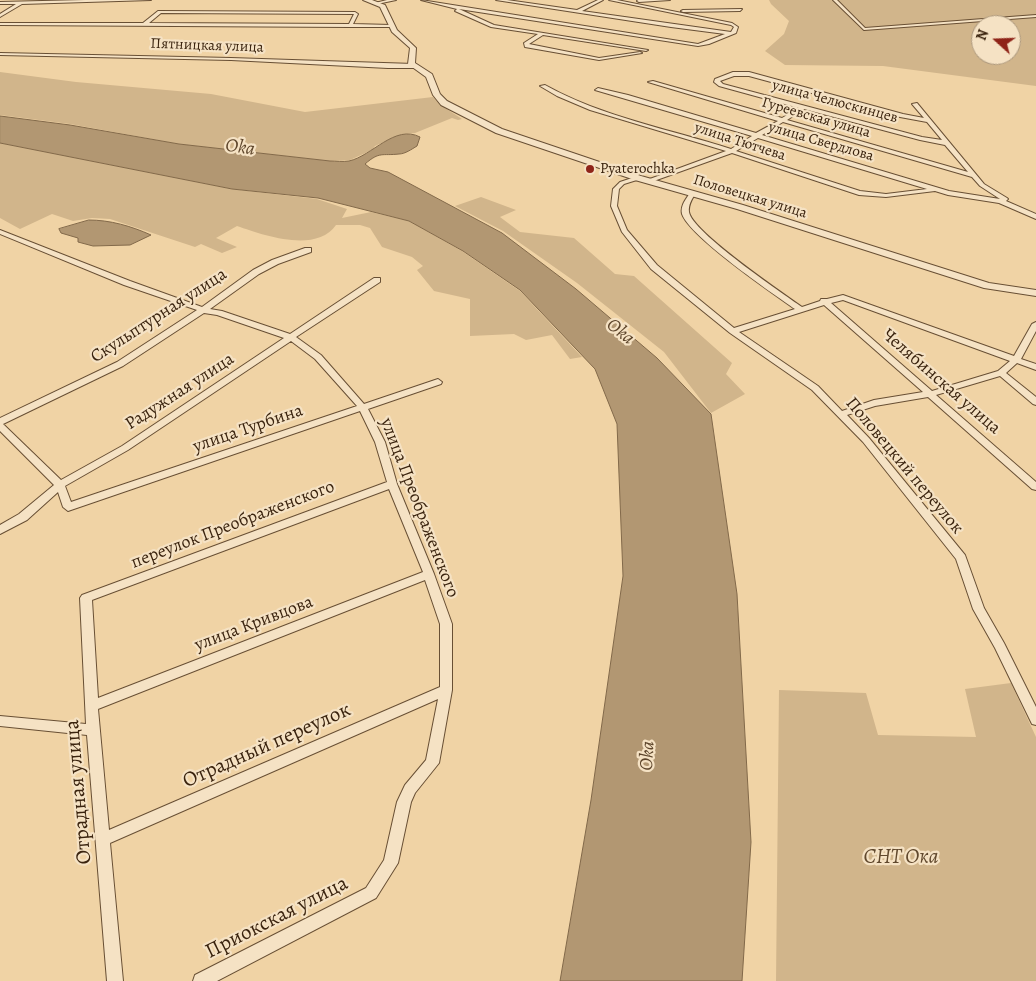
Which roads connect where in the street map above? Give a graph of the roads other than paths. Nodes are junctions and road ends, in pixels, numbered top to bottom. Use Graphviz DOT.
graph roads {
  1 [pos="149,0"];
  2 [pos="366,0"];
  3 [pos="394,0"];
  4 [pos="423,0"];
  5 [pos="498,0"];
  6 [pos="601,0"];
  7 [pos="611,0"];
  8 [pos="668,0"];
  9 [pos="834,0"];
  10 [pos="22,1"];
  11 [pos="618,1"];
  12 [pos="377,2"];
  13 [pos="0,3"];
  14 [pos="447,6"];
  15 [pos="740,10"];
  16 [pos="578,12"];
  17 [pos="672,12"];
  18 [pos="0,16"];
  19 [pos="570,16"];
  20 [pos="1036,16"];
  21 [pos="564,19"];
  22 [pos="556,22"];
  23 [pos="0,24"];
  24 [pos="144,25"];
  25 [pos="350,26"];
  26 [pos="391,26"];
  27 [pos="535,33"];
  28 [pos="730,33"];
  29 [pos="542,34"];
  30 [pos="0,54"];
  31 [pos="414,66"];
  32 [pos="651,82"];
  33 [pos="543,86"];
  34 [pos="598,90"];
  35 [pos="915,104"];
  36 [pos="804,107"];
  37 [pos="782,121"];
  38 [pos="929,121"];
  39 [pos="758,137"];
  40 [pos="947,143"];
  41 [pos="730,152"];
  42 [pos="974,176"];
  43 [pos="638,178"];
  44 [pos="648,181"];
  45 [pos="935,189"];
  46 [pos="692,194"];
  47 [pos="1011,205"];
  48 [pos="1036,217"];
  49 [pos="0,232"];
  50 [pos="308,250"];
  51 [pos="377,280"];
  52 [pos="1036,293"];
  53 [pos="824,302"];
  54 [pos="203,310"];
  55 [pos="799,310"];
  56 [pos="1036,324"];
  57 [pos="733,331"];
  58 [pos="292,338"];
  59 [pos="1016,360"];
  60 [pos="1036,367"];
  61 [pos="1001,374"];
  62 [pos="438,382"];
  63 [pos="930,394"];
  64 [pos="1036,402"];
  65 [pos="363,408"];
  66 [pos="841,414"];
  67 [pos="0,422"];
  68 [pos="0,426"];
  69 [pos="392,484"];
  70 [pos="60,485"];
  71 [pos="1036,488"];
  72 [pos="0,530"];
  73 [pos="429,574"];
  74 [pos="86,598"];
  75 [pos="446,690"];
  76 [pos="91,706"];
  77 [pos="1036,720"];
  78 [pos="0,721"];
  79 [pos="93,730"];
  80 [pos="103,839"];
  81 [pos="371,893"];
  82 [pos="115,981"];
  83 [pos="201,981"];
  1 -- 10 [label="street"];
  2 -- 12 [label="street"];
  3 -- 12 [label="street"];
  4 -- 14 [label="street"];
  5 -- 16 [label="street"];
  6 -- 16 [label="street"];
  7 -- 11 [label="street"];
  8 -- 11 [label="street"];
  9 -- 20 [label="street"];
  10 -- 13 [label="street"];
  10 -- 18 [label="street"];
  11 -- 17 [label="street"];
  12 -- 26 [label="street"];
  14 -- 22 [label="street"];
  14 -- 27 [label="street"];
  15 -- 17 [label="street"];
  16 -- 19 [label="street"];
  16 -- 28 [label="street"];
  17 -- 28 [label="street"];
  21 -- 22 [label="street"];
  22 -- 27 [label="street"];
  22 -- 28 [label="street"];
  23 -- 24 [label="street"];
  24 -- 25 [label="street"];
  24 -- 25 [label="street"];
  25 -- 26 [label="street"];
  26 -- 31 [label="street"];
  27 -- 29 [label="street"];
  29 -- 29 [label="street"];
  30 -- 31 [label="street, Пятницкая улица"];
  31 -- 43 [label="street, Половецкая улица"];
  32 -- 37 [label="street, Гуреевская улица"];
  33 -- 41 [label="street, улица Тютчева"];
  34 -- 39 [label="street, улица Свердлова"];
  35 -- 38 [label="street"];
  36 -- 37 [label="street"];
  36 -- 38 [label="street, улица Челюскинцев"];
  36 -- 40 [label="street, улица Челюскинцев"];
  37 -- 39 [label="street"];
  37 -- 42 [label="street, Гуреевская улица"];
  38 -- 40 [label="street"];
  39 -- 41 [label="street"];
  39 -- 45 [label="street, улица Свердлова"];
  40 -- 42 [label="street"];
  41 -- 44 [label="street"];
  41 -- 45 [label="street, улица Тютчева"];
  42 -- 47 [label="street"];
  43 -- 44 [label="street, Половецкая улица"];
  43 -- 57 [label="street, Половецкий переулок"];
  44 -- 46 [label="street, Половецкая улица"];
  45 -- 47 [label="street, улица Свердлова"];
  46 -- 52 [label="street, Половецкая улица"];
  46 -- 55 [label="street"];
  47 -- 48 [label="street, улица Свердлова"];
  49 -- 54 [label="street, улица Преображенского"];
  50 -- 54 [label="street, Скульптурная улица"];
  51 -- 58 [label="street, Радужная улица"];
  53 -- 55 [label="street"];
  53 -- 59 [label="street"];
  53 -- 63 [label="street, Челябинская улица"];
  54 -- 58 [label="street, улица Преображенского"];
  54 -- 67 [label="street, Скульптурная улица"];
  55 -- 57 [label="street"];
  56 -- 59 [label="street"];
  57 -- 66 [label="street, Половецкий переулок"];
  58 -- 65 [label="street, улица Преображенского"];
  58 -- 70 [label="street, Радужная улица"];
  59 -- 60 [label="street"];
  59 -- 61 [label="street"];
  61 -- 63 [label="street"];
  61 -- 64 [label="street"];
  62 -- 65 [label="street, улица Турбина"];
  63 -- 66 [label="street"];
  63 -- 71 [label="street, Челябинская улица"];
  65 -- 69 [label="street, улица Преображенского"];
  65 -- 70 [label="street, улица Турбина"];
  66 -- 77 [label="street, Половецкий переулок"];
  68 -- 70 [label="street"];
  69 -- 73 [label="street, улица Преображенского"];
  69 -- 74 [label="street, переулок Преображенского"];
  70 -- 72 [label="street, Радужная улица"];
  73 -- 75 [label="street, улица Преображенского"];
  73 -- 76 [label="street, улица Кривцова"];
  74 -- 76 [label="street, Отрадная улица"];
  75 -- 80 [label="street, Отрадный переулок"];
  75 -- 81 [label="street, улица Преображенского"];
  76 -- 79 [label="street, Отрадная улица"];
  78 -- 79 [label="street"];
  79 -- 80 [label="street, Отрадная улица"];
  80 -- 82 [label="street, Отрадная улица"];
  81 -- 83 [label="street, Приокская улица"];
}
